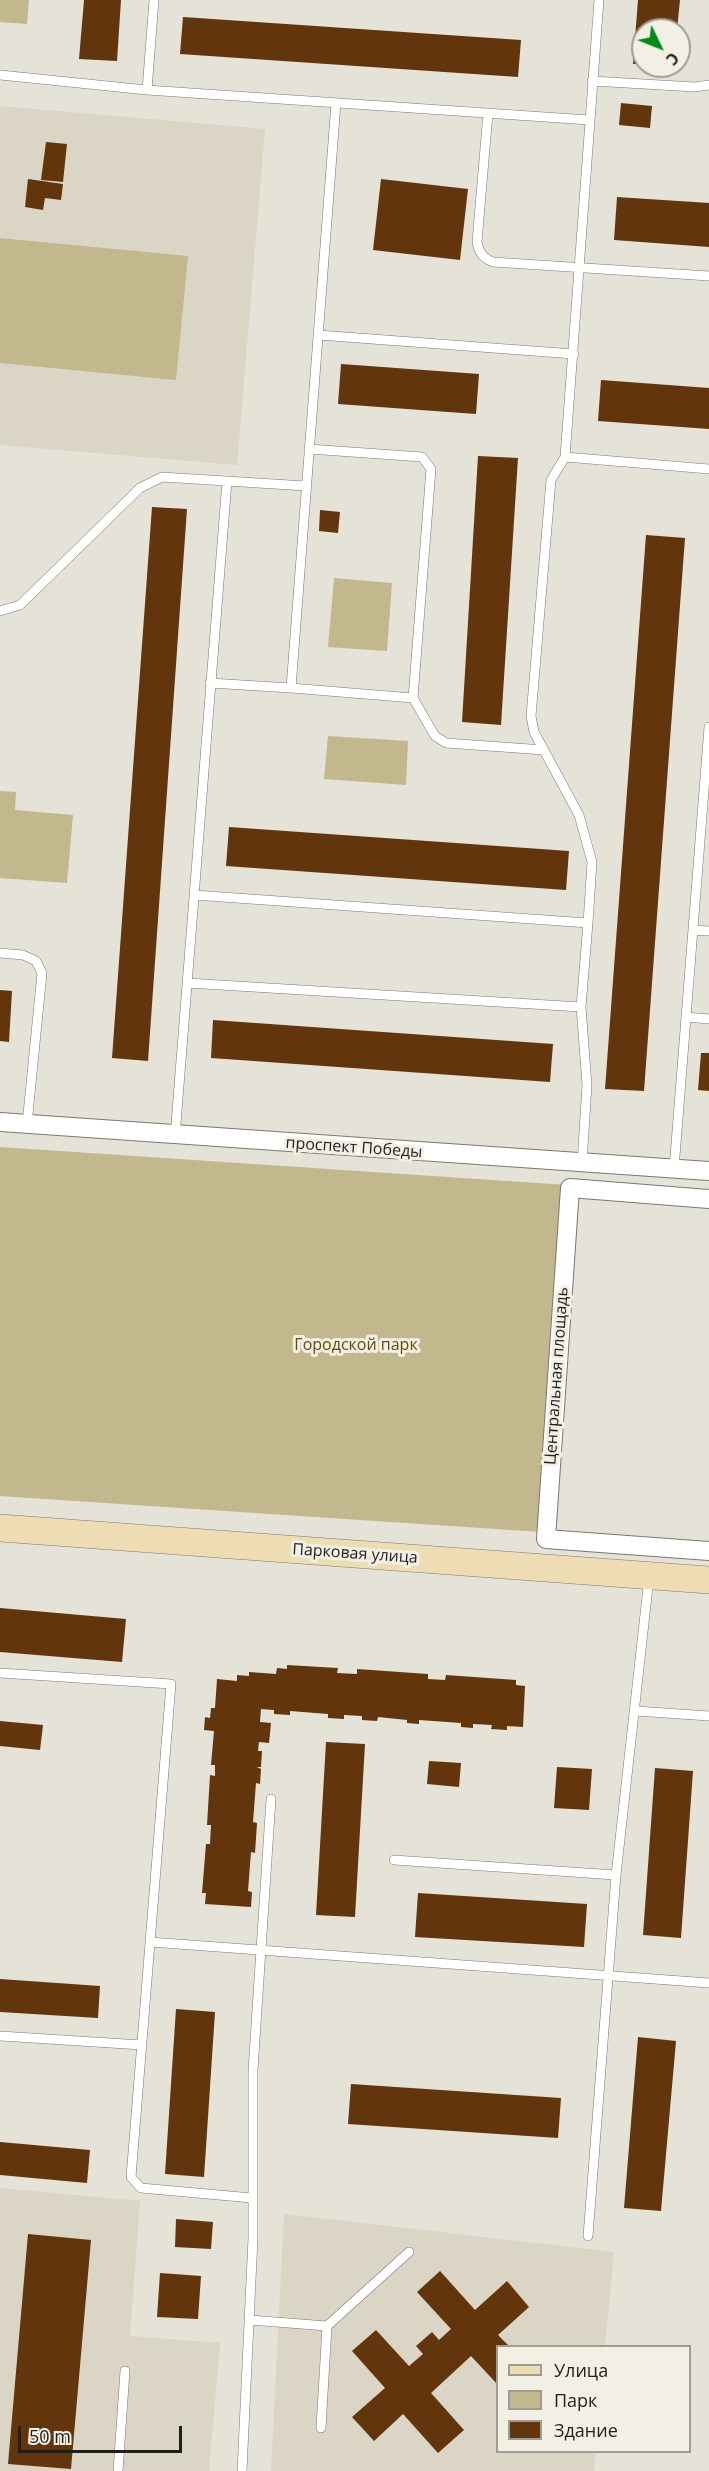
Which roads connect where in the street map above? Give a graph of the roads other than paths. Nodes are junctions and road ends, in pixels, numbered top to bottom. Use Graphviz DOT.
graph roads {
  1 [pos="154,0"];
  2 [pos="599,0"];
  3 [pos="0,75"];
  4 [pos="592,81"];
  5 [pos="709,85"];
  6 [pos="147,90"];
  7 [pos="336,103"];
  8 [pos="488,113"];
  9 [pos="589,120"];
  10 [pos="581,267"];
  11 [pos="709,276"];
  12 [pos="318,335"];
  13 [pos="574,354"];
  14 [pos="309,449"];
  15 [pos="565,457"];
  16 [pos="709,469"];
  17 [pos="227,481"];
  18 [pos="306,486"];
  19 [pos="0,611"];
  20 [pos="210,683"];
  21 [pos="291,688"];
  22 [pos="412,698"];
  23 [pos="709,727"];
  24 [pos="544,750"];
  25 [pos="194,895"];
  26 [pos="588,923"];
  27 [pos="693,930"];
  28 [pos="709,931"];
  29 [pos="0,954"];
  30 [pos="187,983"];
  31 [pos="581,1006"];
  32 [pos="686,1017"];
  33 [pos="709,1019"];
  34 [pos="0,1122"];
  35 [pos="27,1124"];
  36 [pos="175,1136"];
  37 [pos="582,1163"];
  38 [pos="674,1169"];
  39 [pos="709,1171"];
  40 [pos="709,1199"];
  41 [pos="0,1528"];
  42 [pos="709,1551"];
  43 [pos="649,1576"];
  44 [pos="709,1580"];
  45 [pos="0,1673"];
  46 [pos="636,1711"];
  47 [pos="709,1716"];
  48 [pos="271,1799"];
  49 [pos="394,1860"];
  50 [pos="616,1875"];
  51 [pos="150,1942"];
  52 [pos="261,1950"];
  53 [pos="608,1975"];
  54 [pos="709,1983"];
  55 [pos="0,2036"];
  56 [pos="142,2045"];
  57 [pos="252,2198"];
  58 [pos="588,2236"];
  59 [pos="408,2252"];
  60 [pos="250,2320"];
  61 [pos="327,2326"];
  62 [pos="125,2371"];
  63 [pos="321,2428"];
  64 [pos="118,2471"];
  65 [pos="242,2471"];
  1 -- 6 [label="lane"];
  2 -- 4 [label="lane"];
  3 -- 6 [label="lane"];
  4 -- 5 [label="lane"];
  4 -- 9 [label="lane"];
  6 -- 7 [label="lane"];
  7 -- 8 [label="lane"];
  7 -- 12 [label="lane"];
  8 -- 9 [label="lane"];
  8 -- 10 [label="lane"];
  9 -- 10 [label="lane"];
  10 -- 11 [label="lane"];
  10 -- 13 [label="lane"];
  12 -- 13 [label="lane"];
  12 -- 14 [label="lane"];
  13 -- 15 [label="lane"];
  14 -- 18 [label="lane"];
  14 -- 22 [label="lane"];
  15 -- 16 [label="lane"];
  15 -- 24 [label="lane"];
  17 -- 18 [label="lane"];
  17 -- 19 [label="lane"];
  17 -- 20 [label="lane"];
  18 -- 21 [label="lane"];
  20 -- 21 [label="lane"];
  20 -- 25 [label="lane"];
  21 -- 22 [label="lane"];
  22 -- 24 [label="lane"];
  23 -- 27 [label="lane"];
  24 -- 26 [label="lane"];
  25 -- 26 [label="lane"];
  25 -- 30 [label="lane"];
  26 -- 31 [label="lane"];
  27 -- 28 [label="lane"];
  27 -- 32 [label="lane"];
  29 -- 35 [label="lane"];
  30 -- 31 [label="lane"];
  30 -- 36 [label="lane"];
  31 -- 37 [label="lane"];
  32 -- 33 [label="lane"];
  32 -- 38 [label="lane"];
  34 -- 35 [label="street, проспект Победы"];
  35 -- 36 [label="street, проспект Победы"];
  36 -- 37 [label="street, проспект Победы"];
  37 -- 38 [label="street, проспект Победы"];
  38 -- 39 [label="street, проспект Победы"];
  40 -- 42 [label="street, Центральная площадь"];
  41 -- 43 [label="street, Парковая улица"];
  43 -- 44 [label="street, Парковая улица"];
  43 -- 46 [label="lane"];
  45 -- 51 [label="lane"];
  46 -- 47 [label="lane"];
  46 -- 50 [label="lane"];
  48 -- 52 [label="lane"];
  49 -- 50 [label="lane"];
  50 -- 53 [label="lane"];
  51 -- 52 [label="lane"];
  51 -- 56 [label="lane"];
  52 -- 53 [label="lane"];
  52 -- 57 [label="lane"];
  53 -- 54 [label="lane"];
  53 -- 58 [label="lane"];
  55 -- 56 [label="lane"];
  56 -- 57 [label="lane"];
  57 -- 60 [label="lane"];
  59 -- 61 [label="lane"];
  60 -- 61 [label="lane"];
  60 -- 65 [label="lane"];
  61 -- 63 [label="lane"];
  62 -- 64 [label="lane"];
}
